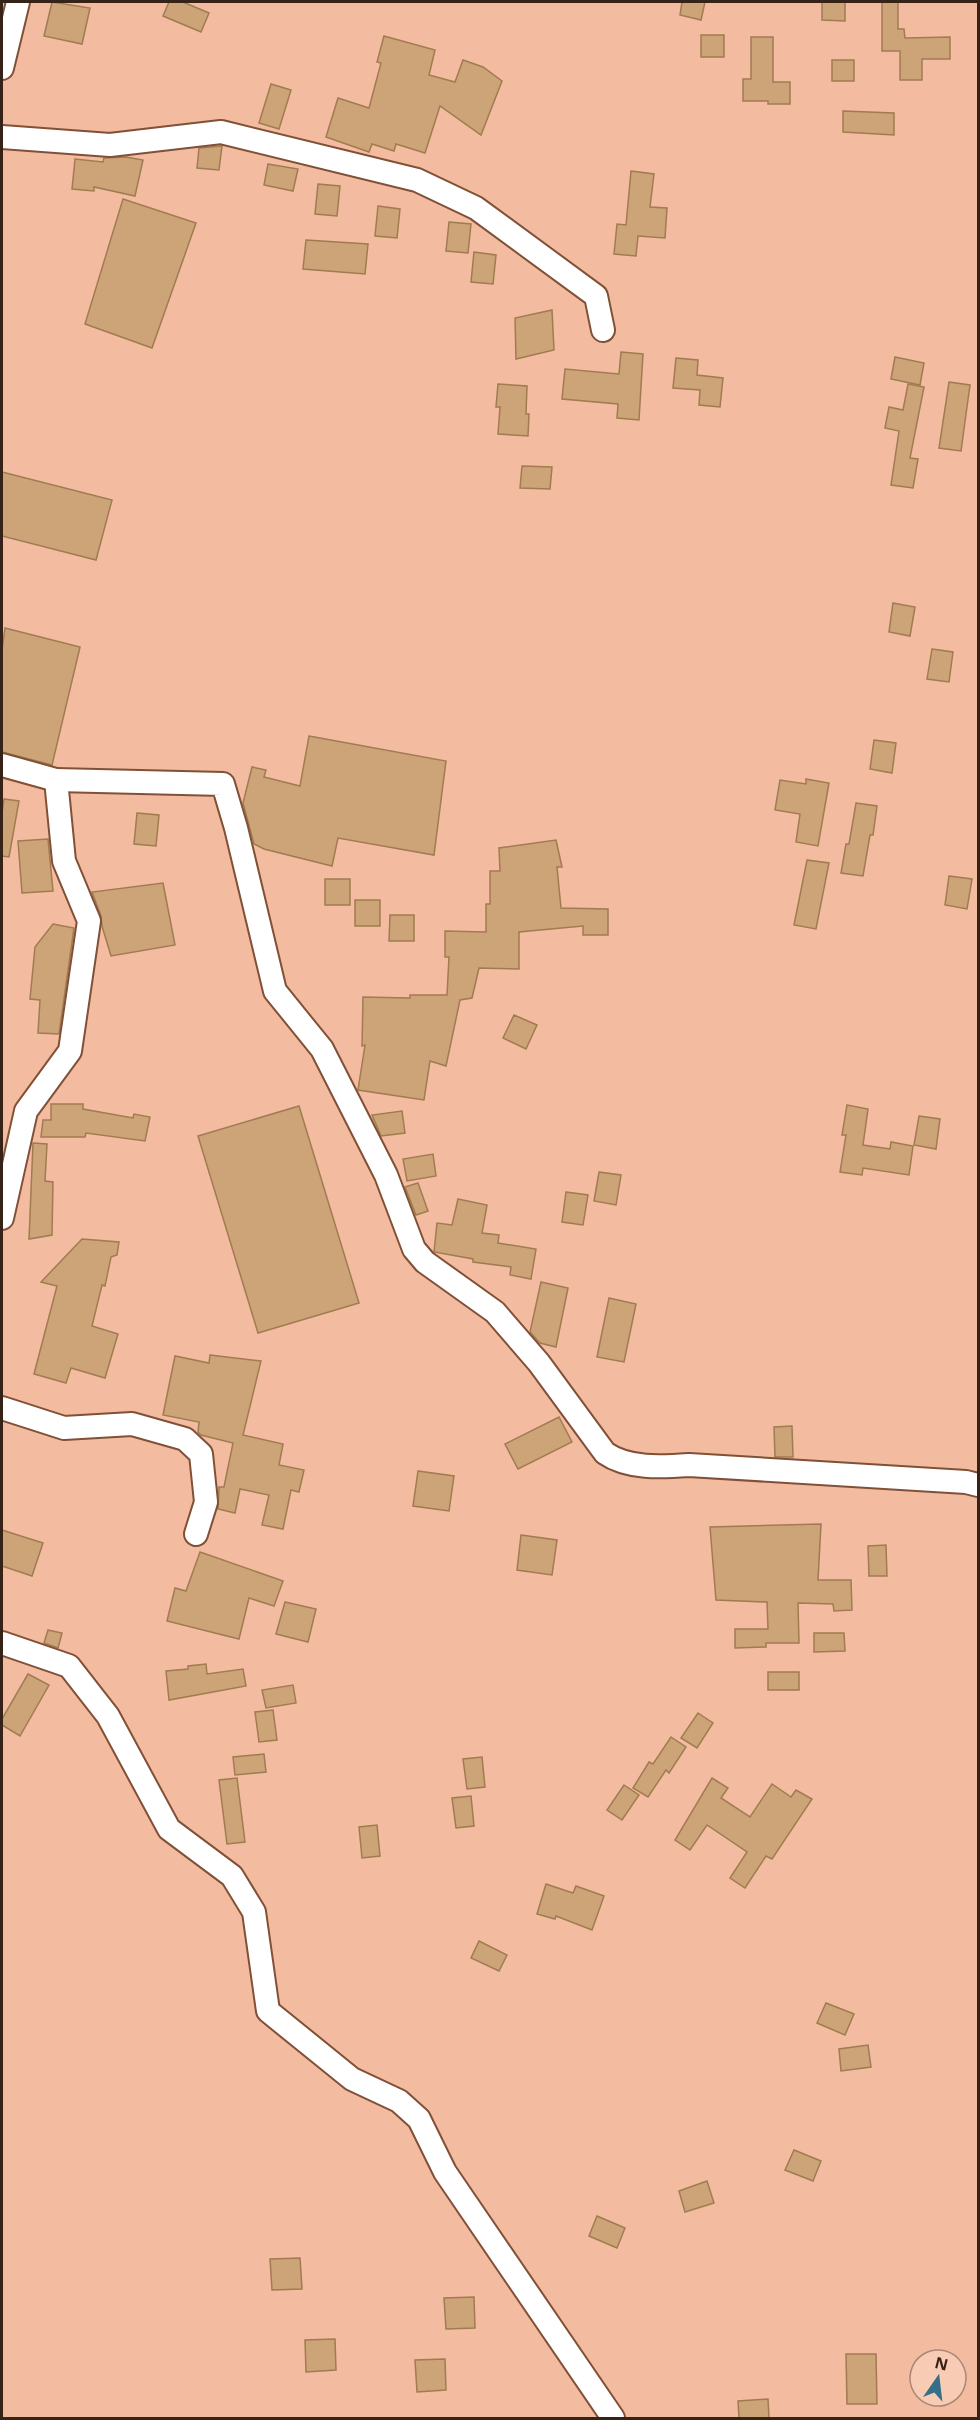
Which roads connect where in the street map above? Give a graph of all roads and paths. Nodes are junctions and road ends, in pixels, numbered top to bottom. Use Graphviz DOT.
graph roads {
  1 [pos="18,2"];
  2 [pos="2,68"];
  3 [pos="2,137"];
  4 [pos="603,330"];
  5 [pos="2,765"];
  6 [pos="56,780"];
  7 [pos="2,1218"];
  8 [pos="2,1408"];
  9 [pos="978,1485"];
  10 [pos="196,1534"];
  11 [pos="2,1643"];
  12 [pos="614,2418"];
  1 -- 2 [label="street"];
  3 -- 4 [label="street"];
  5 -- 6 [label="street"];
  6 -- 7 [label="street"];
  6 -- 9 [label="street"];
  8 -- 10 [label="street"];
  11 -- 12 [label="street"];
}
